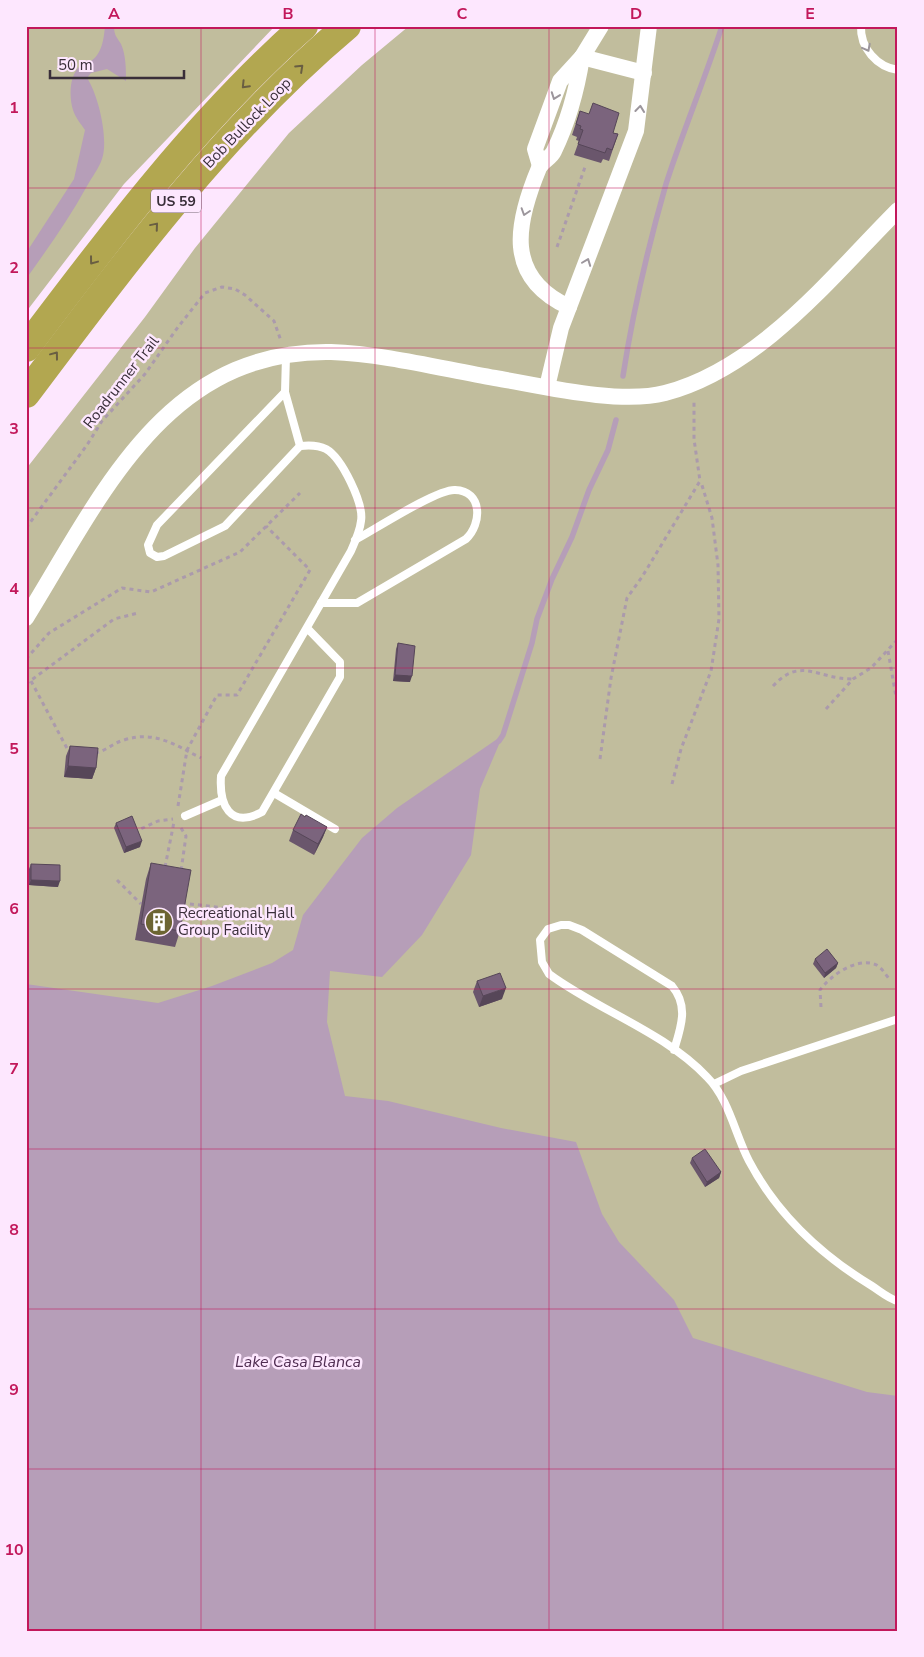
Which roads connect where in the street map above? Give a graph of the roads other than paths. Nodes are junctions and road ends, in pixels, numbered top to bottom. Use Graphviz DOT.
graph roads {
  1 [pos="304,26"];
  2 [pos="347,26"];
  3 [pos="601,26"];
  4 [pos="649,26"];
  5 [pos="861,26"];
  6 [pos="582,57"];
  7 [pos="898,70"];
  8 [pos="644,73"];
  9 [pos="898,210"];
  10 [pos="569,307"];
  11 [pos="26,348"];
  12 [pos="285,352"];
  13 [pos="547,387"];
  14 [pos="285,392"];
  15 [pos="26,394"];
  16 [pos="300,446"];
  17 [pos="355,540"];
  18 [pos="321,603"];
  19 [pos="26,618"];
  20 [pos="307,628"];
  21 [pos="274,793"];
  22 [pos="222,800"];
  23 [pos="185,816"];
  24 [pos="335,829"];
  25 [pos="898,1019"];
  26 [pos="674,1050"];
  27 [pos="714,1084"];
  28 [pos="897,1302"];
  1 -- 11 [label="highway, Bob Bullock Loop / US 59, one-way"];
  15 -- 2 [label="highway, Bob Bullock Loop / US 59, one-way"];
  3 -- 6 [label="street"];
  4 -- 8 [label="street"];
  5 -- 7 [label="lane, one-way"];
  6 -- 8 [label="street"];
  6 -- 10 [label="street, one-way"];
  10 -- 8 [label="street, one-way"];
  9 -- 13 [label="street"];
  10 -- 13 [label="street"];
  12 -- 13 [label="street"];
  12 -- 14 [label="lane"];
  12 -- 19 [label="street"];
  14 -- 16 [label="lane"];
  14 -- 16 [label="lane"];
  16 -- 17 [label="lane"];
  17 -- 18 [label="lane"];
  17 -- 18 [label="lane"];
  18 -- 20 [label="lane"];
  20 -- 21 [label="lane"];
  20 -- 22 [label="lane"];
  21 -- 22 [label="lane"];
  21 -- 24 [label="lane"];
  22 -- 23 [label="lane"];
  25 -- 27 [label="lane"];
  26 -- 26 [label="lane"];
  26 -- 27 [label="lane"];
  27 -- 28 [label="lane"];
}
